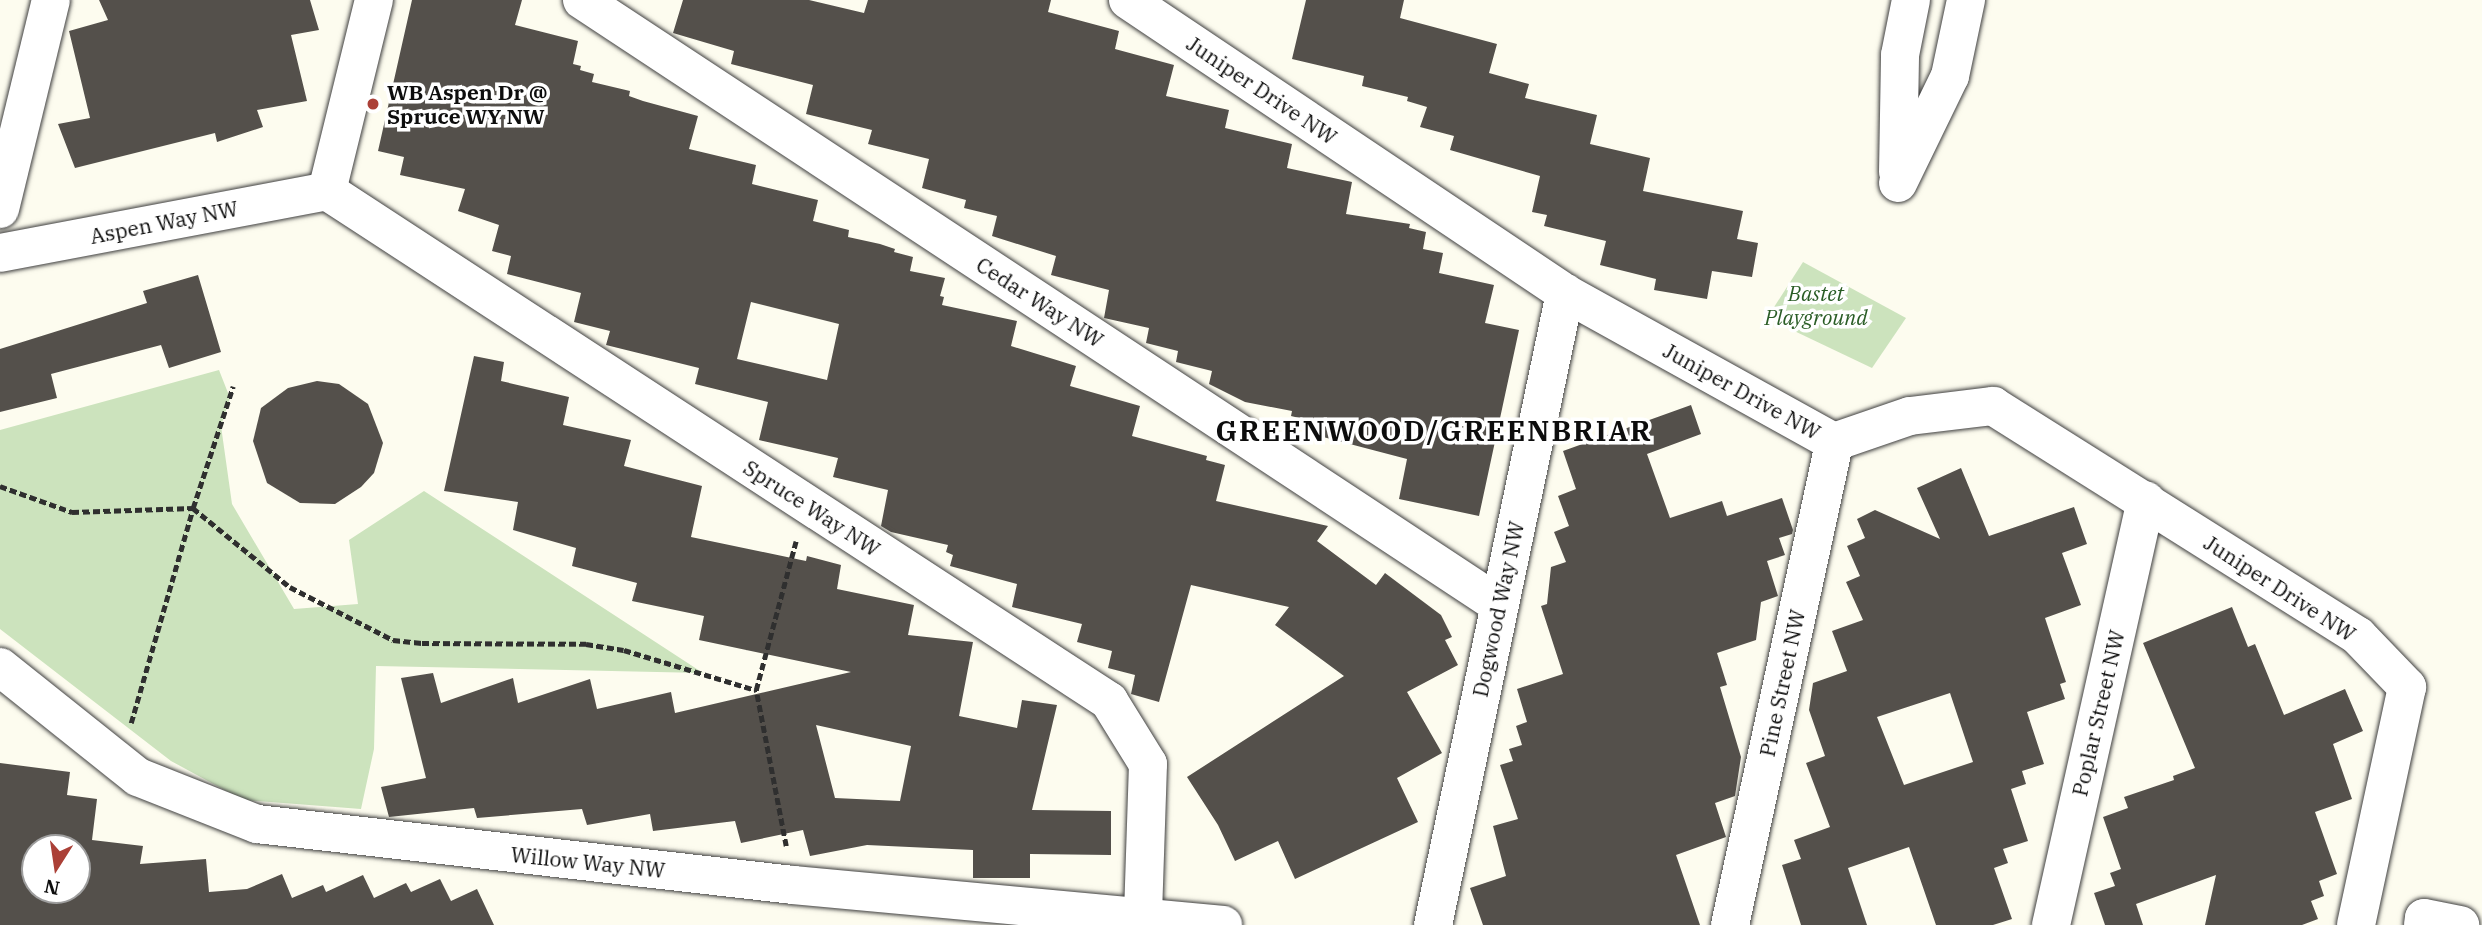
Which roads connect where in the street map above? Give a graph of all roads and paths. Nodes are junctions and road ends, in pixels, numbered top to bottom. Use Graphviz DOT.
graph roads {
  1 [pos="51,0"];
  2 [pos="374,0"];
  3 [pos="582,0"];
  4 [pos="1128,0"];
  5 [pos="1911,0"];
  6 [pos="1966,0"];
  7 [pos="327,191"];
  8 [pos="0,209"];
  9 [pos="0,253"];
  10 [pos="1565,293"];
  11 [pos="233,386"];
  12 [pos="1834,442"];
  13 [pos="0,486"];
  14 [pos="2146,501"];
  15 [pos="806,504"];
  16 [pos="193,508"];
  17 [pos="1498,604"];
  18 [pos="0,667"];
  19 [pos="756,690"];
  20 [pos="116,759"];
  21 [pos="793,885"];
  22 [pos="1143,916"];
  23 [pos="1223,925"];
  24 [pos="1433,925"];
  25 [pos="1730,925"];
  26 [pos="2051,925"];
  27 [pos="2356,925"];
  1 -- 8 [label="street"];
  2 -- 7 [label="street"];
  3 -- 17 [label="street, Cedar Way NW"];
  4 -- 10 [label="street, Juniper Drive NW"];
  5 -- 6 [label="street"];
  7 -- 9 [label="street, Aspen Way NW"];
  7 -- 15 [label="street, Spruce Way NW"];
  10 -- 12 [label="street, Juniper Drive NW"];
  10 -- 17 [label="street, Dogwood Way NW"];
  11 -- 16 [label="path"];
  12 -- 14 [label="street, Juniper Drive NW"];
  12 -- 25 [label="street, Pine Street NW"];
  13 -- 16 [label="path"];
  14 -- 26 [label="street, Poplar Street NW"];
  14 -- 27 [label="street, Juniper Drive NW"];
  15 -- 19 [label="path"];
  15 -- 22 [label="street, Spruce Way NW"];
  16 -- 19 [label="path"];
  16 -- 20 [label="path"];
  17 -- 24 [label="street, Dogwood Way NW"];
  18 -- 20 [label="street, Willow Way NW"];
  19 -- 21 [label="path"];
  20 -- 21 [label="street, Willow Way NW"];
  21 -- 22 [label="street, Willow Way NW"];
  22 -- 23 [label="street, Willow Way NW"];
}
